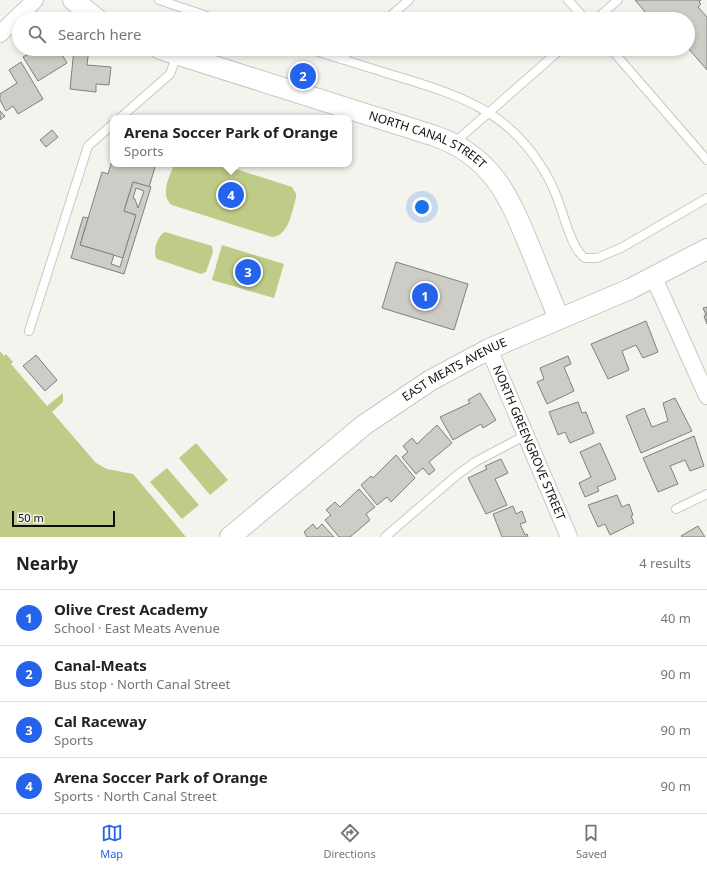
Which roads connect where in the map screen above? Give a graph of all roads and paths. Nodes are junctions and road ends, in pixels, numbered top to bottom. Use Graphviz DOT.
graph roads {
  1 [pos="35,0"];
  2 [pos="73,0"];
  3 [pos="159,0"];
  4 [pos="409,0"];
  5 [pos="568,0"];
  6 [pos="618,0"];
  7 [pos="23,12"];
  8 [pos="88,12"];
  9 [pos="195,12"];
  10 [pos="395,12"];
  11 [pos="579,12"];
  12 [pos="604,12"];
  13 [pos="12,22"];
  14 [pos="0,34"];
  15 [pos="168,56"];
  16 [pos="181,56"];
  17 [pos="331,56"];
  18 [pos="344,56"];
  19 [pos="553,56"];
  20 [pos="617,56"];
  21 [pos="341,59"];
  22 [pos="489,112"];
  23 [pos="123,115"];
  24 [pos="110,127"];
  25 [pos="454,143"];
  26 [pos="707,160"];
  27 [pos="707,198"];
  28 [pos="707,249"];
  29 [pos="654,278"];
  30 [pos="559,319"];
  31 [pos="29,331"];
  32 [pos="489,349"];
  33 [pos="707,396"];
  34 [pos="526,435"];
  35 [pos="707,494"];
  36 [pos="676,508"];
  37 [pos="230,537"];
  38 [pos="385,537"];
  39 [pos="569,537"];
  1 -- 7 [label="street"];
  2 -- 8 [label="street"];
  3 -- 9 [label="lane"];
  4 -- 10 [label="lane"];
  5 -- 11 [label="lane"];
  6 -- 12 [label="lane"];
  13 -- 14 [label="street"];
  15 -- 23 [label="lane"];
  16 -- 25 [label="street, NORTH CANAL STREET"];
  17 -- 21 [label="lane"];
  18 -- 21 [label="lane"];
  19 -- 22 [label="lane"];
  20 -- 26 [label="lane"];
  21 -- 22 [label="lane"];
  22 -- 25 [label="lane"];
  22 -- 27 [label="lane"];
  24 -- 31 [label="lane"];
  25 -- 30 [label="street, NORTH CANAL STREET"];
  28 -- 29 [label="street, EAST MEATS AVENUE"];
  29 -- 30 [label="street, EAST MEATS AVENUE"];
  29 -- 33 [label="street"];
  30 -- 32 [label="street, EAST MEATS AVENUE"];
  32 -- 34 [label="street, NORTH GREENGROVE STREET"];
  32 -- 37 [label="street, EAST MEATS AVENUE"];
  34 -- 38 [label="lane"];
  34 -- 39 [label="street, NORTH GREENGROVE STREET"];
  35 -- 36 [label="lane"];
}
